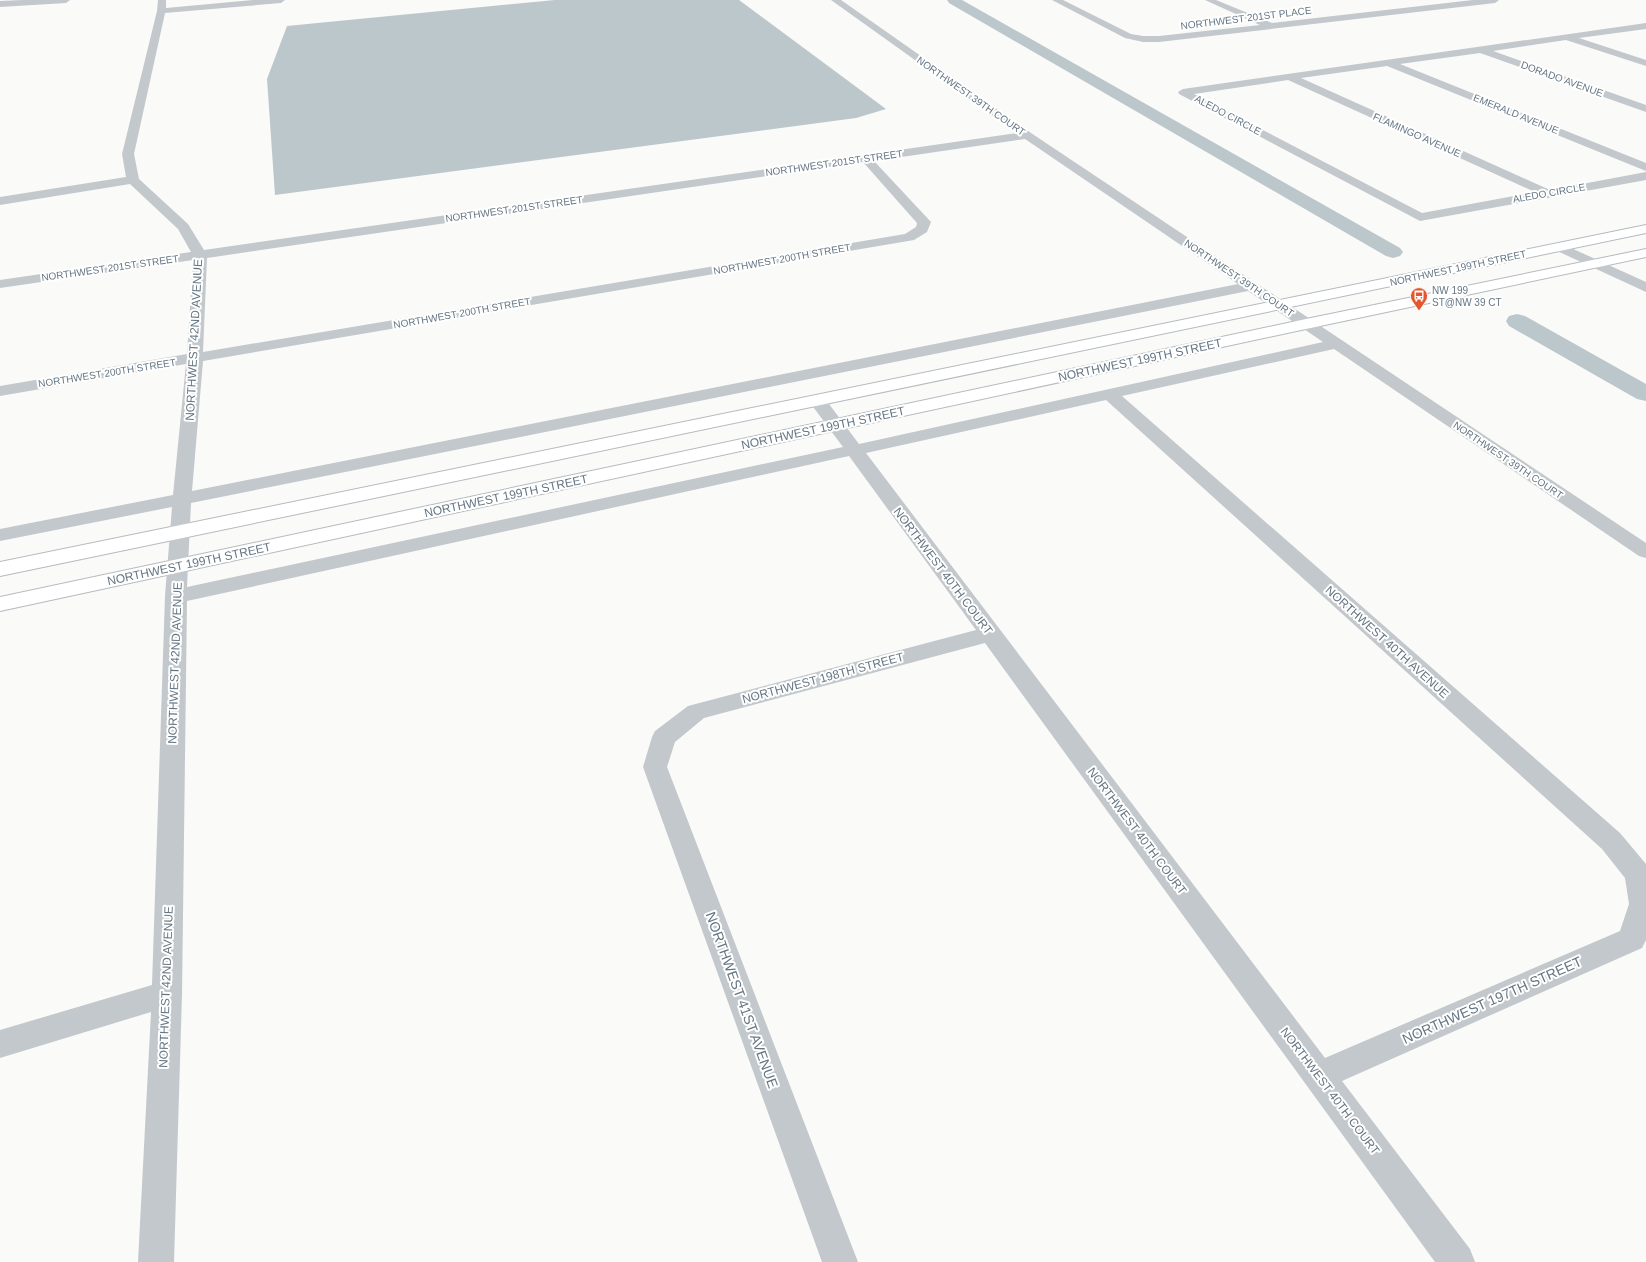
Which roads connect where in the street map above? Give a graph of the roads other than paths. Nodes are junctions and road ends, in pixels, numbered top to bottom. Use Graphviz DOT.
graph roads {
  1 [pos="66,0"];
  2 [pos="281,0"];
  3 [pos="835,0"];
  4 [pos="1056,0"];
  5 [pos="1209,0"];
  6 [pos="1495,0"];
  7 [pos="0,4"];
  8 [pos="162,5"];
  9 [pos="1372,5"];
  10 [pos="1392,12"];
  11 [pos="1272,26"];
  12 [pos="1646,26"];
  13 [pos="1564,36"];
  14 [pos="1479,49"];
  15 [pos="1385,62"];
  16 [pos="1646,63"];
  17 [pos="1287,76"];
  18 [pos="1646,109"];
  19 [pos="1027,135"];
  20 [pos="865,158"];
  21 [pos="1646,167"];
  22 [pos="1646,176"];
  23 [pos="133,180"];
  24 [pos="1547,194"];
  25 [pos="0,201"];
  26 [pos="1646,229"];
  27 [pos="1560,247"];
  28 [pos="1646,252"];
  29 [pos="200,255"];
  30 [pos="1595,263"];
  31 [pos="1646,273"];
  32 [pos="1625,278"];
  33 [pos="0,284"];
  34 [pos="1250,286"];
  35 [pos="1646,288"];
  36 [pos="1278,305"];
  37 [pos="1306,324"];
  38 [pos="1335,344"];
  39 [pos="195,358"];
  40 [pos="0,391"];
  41 [pos="1109,394"];
  42 [pos="817,400"];
  43 [pos="836,426"];
  44 [pos="854,450"];
  45 [pos="182,498"];
  46 [pos="180,532"];
  47 [pos="0,535"];
  48 [pos="1646,552"];
  49 [pos="178,566"];
  50 [pos="0,569"];
  51 [pos="176,596"];
  52 [pos="0,604"];
  53 [pos="990,634"];
  54 [pos="664,737"];
  55 [pos="1643,904"];
  56 [pos="167,994"];
  57 [pos="0,1044"];
  58 [pos="1319,1076"];
  59 [pos="156,1262"];
  60 [pos="840,1262"];
  61 [pos="1457,1262"];
  1 -- 7 [label="street"];
  2 -- 8 [label="street"];
  3 -- 19 [label="street, NORTHWEST 39TH COURT"];
  4 -- 11 [label="street, NORTHWEST 201ST PLACE"];
  5 -- 11 [label="street"];
  6 -- 10 [label="street, NORTHWEST 201ST PLACE"];
  8 -- 23 [label="street"];
  9 -- 10 [label="street"];
  10 -- 11 [label="street, NORTHWEST 201ST PLACE"];
  12 -- 13 [label="street, ALEDO CIRCLE"];
  13 -- 14 [label="street, ALEDO CIRCLE"];
  13 -- 16 [label="street"];
  14 -- 15 [label="street, ALEDO CIRCLE"];
  14 -- 18 [label="street, DORADO AVENUE"];
  15 -- 17 [label="street, ALEDO CIRCLE"];
  15 -- 21 [label="street, EMERALD AVENUE"];
  17 -- 24 [label="street, FLAMINGO AVENUE"];
  17 -- 24 [label="street, ALEDO CIRCLE"];
  19 -- 20 [label="street, NORTHWEST 201ST STREET"];
  19 -- 34 [label="street, NORTHWEST 39TH COURT"];
  20 -- 29 [label="street, NORTHWEST 201ST STREET"];
  20 -- 39 [label="street, NORTHWEST 200TH STREET"];
  22 -- 24 [label="street, ALEDO CIRCLE"];
  23 -- 25 [label="street"];
  23 -- 29 [label="street, NORTHWEST 42ND AVENUE"];
  26 -- 27 [label="main road, NORTHWEST 199TH STREET"];
  27 -- 30 [label="street"];
  27 -- 36 [label="main road, NORTHWEST 199TH STREET"];
  28 -- 30 [label="main road, NORTHWEST 199TH STREET"];
  29 -- 33 [label="street, NORTHWEST 201ST STREET"];
  29 -- 39 [label="street, NORTHWEST 42ND AVENUE"];
  30 -- 32 [label="street"];
  30 -- 37 [label="main road, NORTHWEST 199TH STREET"];
  31 -- 32 [label="street"];
  32 -- 35 [label="street"];
  34 -- 36 [label="street, NORTHWEST 39TH COURT"];
  34 -- 45 [label="street"];
  36 -- 37 [label="street, NORTHWEST 39TH COURT"];
  36 -- 42 [label="main road, NORTHWEST 199TH STREET"];
  37 -- 38 [label="street, NORTHWEST 39TH COURT"];
  37 -- 43 [label="main road, NORTHWEST 199TH STREET"];
  38 -- 41 [label="street"];
  38 -- 48 [label="street, NORTHWEST 39TH COURT"];
  39 -- 40 [label="street, NORTHWEST 200TH STREET"];
  39 -- 45 [label="street, NORTHWEST 42ND AVENUE"];
  41 -- 44 [label="street"];
  41 -- 55 [label="street, NORTHWEST 40TH AVENUE"];
  42 -- 43 [label="street, NORTHWEST 40TH COURT"];
  42 -- 46 [label="main road, NORTHWEST 199TH STREET"];
  43 -- 44 [label="street, NORTHWEST 40TH COURT"];
  43 -- 49 [label="main road, NORTHWEST 199TH STREET"];
  44 -- 51 [label="street"];
  44 -- 53 [label="street, NORTHWEST 40TH COURT"];
  45 -- 46 [label="street, NORTHWEST 42ND AVENUE"];
  45 -- 47 [label="street"];
  46 -- 49 [label="street, NORTHWEST 42ND AVENUE"];
  46 -- 50 [label="main road, NORTHWEST 199TH STREET"];
  49 -- 51 [label="street, NORTHWEST 42ND AVENUE"];
  49 -- 52 [label="main road, NORTHWEST 199TH STREET"];
  51 -- 56 [label="street, NORTHWEST 42ND AVENUE"];
  53 -- 54 [label="street, NORTHWEST 198TH STREET"];
  53 -- 58 [label="street, NORTHWEST 40TH COURT"];
  54 -- 60 [label="street, NORTHWEST 41ST AVENUE"];
  55 -- 58 [label="street, NORTHWEST 197TH STREET"];
  56 -- 57 [label="street"];
  56 -- 59 [label="street, NORTHWEST 42ND AVENUE"];
  58 -- 61 [label="street, NORTHWEST 40TH COURT"];
}
